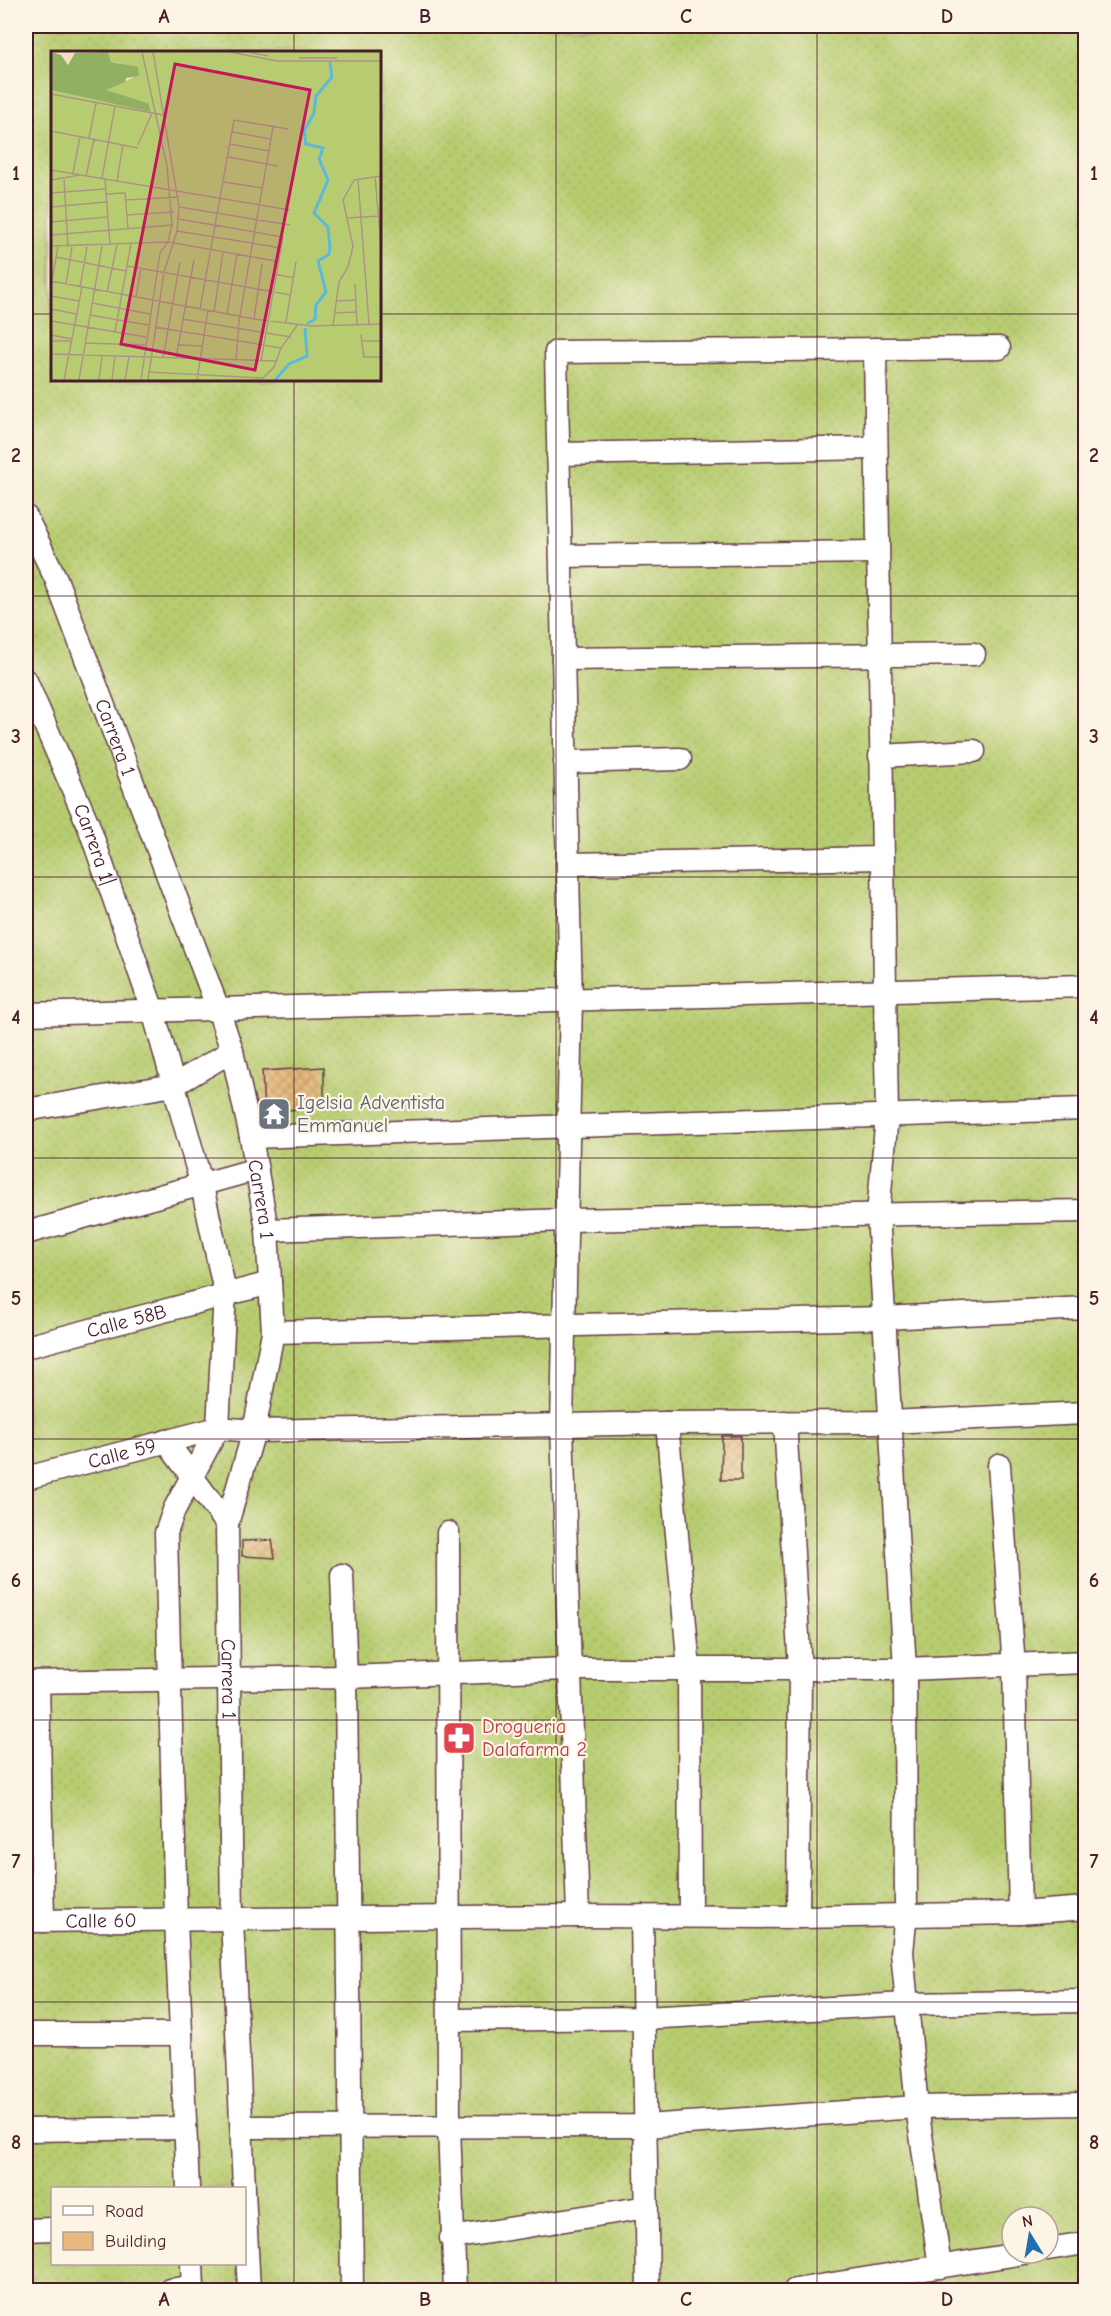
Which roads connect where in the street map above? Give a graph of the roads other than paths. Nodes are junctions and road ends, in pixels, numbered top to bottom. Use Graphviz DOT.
graph roads {
  1 [pos="999,348"];
  2 [pos="875,349"];
  3 [pos="876,448"];
  4 [pos="558,454"];
  5 [pos="26,517"];
  6 [pos="878,552"];
  7 [pos="561,556"];
  8 [pos="879,653"];
  9 [pos="974,654"];
  10 [pos="563,659"];
  11 [pos="26,681"];
  12 [pos="974,751"];
  13 [pos="880,756"];
  14 [pos="680,759"];
  15 [pos="566,762"];
  16 [pos="882,858"];
  17 [pos="568,864"];
  18 [pos="1086,986"];
  19 [pos="883,992"];
  20 [pos="571,1000"];
  21 [pos="219,1009"];
  22 [pos="153,1011"];
  23 [pos="26,1014"];
  24 [pos="232,1051"];
  25 [pos="174,1085"];
  26 [pos="1086,1109"];
  27 [pos="26,1110"];
  28 [pos="887,1116"];
  29 [pos="569,1126"];
  30 [pos="251,1137"];
  31 [pos="257,1169"];
  32 [pos="202,1186"];
  33 [pos="1086,1211"];
  34 [pos="878,1214"];
  35 [pos="566,1220"];
  36 [pos="267,1230"];
  37 [pos="26,1233"];
  38 [pos="270,1282"];
  39 [pos="225,1292"];
  40 [pos="1086,1308"];
  41 [pos="884,1318"];
  42 [pos="564,1324"];
  43 [pos="273,1332"];
  44 [pos="26,1347"];
  45 [pos="1086,1413"];
  46 [pos="785,1422"];
  47 [pos="889,1422"];
  48 [pos="667,1423"];
  49 [pos="562,1426"];
  50 [pos="218,1428"];
  51 [pos="254,1431"];
  52 [pos="166,1441"];
  53 [pos="999,1465"];
  54 [pos="192,1476"];
  55 [pos="26,1478"];
  56 [pos="227,1524"];
  57 [pos="448,1533"];
  58 [pos="342,1575"];
  59 [pos="1086,1662"];
  60 [pos="1014,1667"];
  61 [pos="569,1669"];
  62 [pos="689,1669"];
  63 [pos="800,1669"];
  64 [pos="905,1669"];
  65 [pos="449,1672"];
  66 [pos="346,1677"];
  67 [pos="228,1679"];
  68 [pos="170,1680"];
  69 [pos="32,1682"];
  70 [pos="1086,1908"];
  71 [pos="906,1913"];
  72 [pos="1020,1913"];
  73 [pos="690,1915"];
  74 [pos="578,1916"];
  75 [pos="642,1916"];
  76 [pos="451,1917"];
  77 [pos="798,1917"];
  78 [pos="348,1918"];
  79 [pos="232,1919"];
  80 [pos="34,1921"];
  81 [pos="176,1921"];
  82 [pos="1086,2001"];
  83 [pos="907,2004"];
  84 [pos="643,2018"];
  85 [pos="450,2020"];
  86 [pos="26,2034"];
  87 [pos="181,2034"];
  88 [pos="1086,2104"];
  89 [pos="917,2107"];
  90 [pos="449,2126"];
  91 [pos="645,2126"];
  92 [pos="242,2127"];
  93 [pos="349,2127"];
  94 [pos="185,2128"];
  95 [pos="26,2130"];
  96 [pos="188,2187"];
  97 [pos="244,2187"];
  98 [pos="647,2207"];
  99 [pos="51,2229"];
  100 [pos="26,2230"];
  101 [pos="246,2230"];
  102 [pos="451,2238"];
  103 [pos="1086,2243"];
  104 [pos="1060,2247"];
  105 [pos="1000,2257"];
  106 [pos="192,2265"];
  107 [pos="940,2267"];
  108 [pos="193,2289"];
  109 [pos="170,2290"];
  110 [pos="249,2290"];
  111 [pos="352,2290"];
  112 [pos="455,2290"];
  113 [pos="648,2290"];
  114 [pos="795,2290"];
  1 -- 2 [label="street"];
  2 -- 3 [label="street"];
  2 -- 4 [label="street"];
  3 -- 4 [label="street"];
  3 -- 6 [label="street"];
  4 -- 7 [label="street"];
  5 -- 21 [label="street, Carrera 1"];
  6 -- 7 [label="street"];
  6 -- 8 [label="street"];
  7 -- 10 [label="street"];
  8 -- 9 [label="street"];
  8 -- 10 [label="street"];
  8 -- 13 [label="street"];
  10 -- 15 [label="street"];
  11 -- 22 [label="street, Carrera 1|"];
  12 -- 13 [label="street"];
  13 -- 16 [label="street"];
  14 -- 15 [label="street"];
  15 -- 17 [label="street"];
  16 -- 17 [label="street"];
  16 -- 19 [label="street"];
  17 -- 20 [label="street"];
  18 -- 19 [label="street"];
  19 -- 20 [label="street"];
  19 -- 28 [label="street"];
  20 -- 21 [label="street"];
  20 -- 29 [label="street"];
  21 -- 22 [label="street"];
  21 -- 24 [label="street, Carrera 1"];
  22 -- 23 [label="street"];
  22 -- 25 [label="street, Carrera 1|"];
  24 -- 25 [label="street"];
  24 -- 30 [label="street, Carrera 1"];
  25 -- 27 [label="street"];
  25 -- 32 [label="street, Carrera 1|"];
  26 -- 28 [label="street"];
  28 -- 29 [label="street"];
  28 -- 34 [label="street"];
  29 -- 30 [label="street"];
  29 -- 35 [label="street"];
  30 -- 31 [label="street, Carrera 1"];
  31 -- 32 [label="street"];
  31 -- 36 [label="street, Carrera 1"];
  32 -- 37 [label="street"];
  32 -- 39 [label="street, Carrera 1|"];
  33 -- 34 [label="street"];
  34 -- 35 [label="street"];
  34 -- 41 [label="street"];
  35 -- 36 [label="street"];
  35 -- 42 [label="street"];
  36 -- 38 [label="street, Carrera 1"];
  38 -- 39 [label="street, Calle 58B"];
  38 -- 43 [label="street, Carrera 1"];
  39 -- 44 [label="street, Calle 58B"];
  39 -- 50 [label="street, Carrera 1|"];
  40 -- 41 [label="street"];
  41 -- 42 [label="street"];
  41 -- 47 [label="street"];
  42 -- 43 [label="street"];
  42 -- 49 [label="street"];
  43 -- 51 [label="street, Carrera 1"];
  45 -- 47 [label="street, Calle 59"];
  46 -- 47 [label="street, Calle 59"];
  46 -- 48 [label="street, Calle 59"];
  46 -- 63 [label="street"];
  47 -- 64 [label="street"];
  48 -- 49 [label="street, Calle 59"];
  48 -- 62 [label="street"];
  49 -- 51 [label="street, Calle 59"];
  49 -- 61 [label="street"];
  50 -- 51 [label="street, Calle 59"];
  50 -- 52 [label="street, Calle 59"];
  50 -- 54 [label="street"];
  51 -- 56 [label="street, Carrera 1"];
  52 -- 54 [label="street"];
  52 -- 55 [label="street, Calle 59"];
  53 -- 60 [label="street"];
  54 -- 56 [label="street"];
  54 -- 68 [label="street"];
  56 -- 67 [label="street, Carrera 1"];
  57 -- 65 [label="street"];
  58 -- 66 [label="street"];
  59 -- 60 [label="street"];
  60 -- 64 [label="street"];
  60 -- 72 [label="street"];
  61 -- 62 [label="street"];
  61 -- 65 [label="street"];
  61 -- 74 [label="street"];
  62 -- 63 [label="street"];
  62 -- 73 [label="street"];
  63 -- 64 [label="street"];
  63 -- 77 [label="street"];
  64 -- 71 [label="street"];
  65 -- 66 [label="street"];
  65 -- 76 [label="street"];
  66 -- 67 [label="street"];
  66 -- 78 [label="street"];
  67 -- 68 [label="street"];
  67 -- 79 [label="street, Carrera 1"];
  68 -- 69 [label="street"];
  68 -- 81 [label="street"];
  69 -- 80 [label="street"];
  70 -- 72 [label="street, Calle 60"];
  71 -- 72 [label="street, Calle 60"];
  71 -- 77 [label="street, Calle 60"];
  71 -- 83 [label="street"];
  73 -- 75 [label="street, Calle 60"];
  73 -- 77 [label="street, Calle 60"];
  74 -- 75 [label="street, Calle 60"];
  74 -- 76 [label="street, Calle 60"];
  75 -- 84 [label="street"];
  76 -- 78 [label="street, Calle 60"];
  76 -- 85 [label="street"];
  78 -- 79 [label="street, Calle 60"];
  78 -- 93 [label="street"];
  79 -- 81 [label="street, Calle 60"];
  79 -- 92 [label="street, Carrera 1"];
  80 -- 81 [label="street, Calle 60"];
  81 -- 87 [label="street"];
  82 -- 83 [label="street"];
  83 -- 84 [label="street"];
  83 -- 89 [label="street"];
  84 -- 85 [label="street"];
  84 -- 91 [label="street"];
  85 -- 90 [label="street"];
  86 -- 87 [label="street"];
  87 -- 94 [label="street"];
  88 -- 89 [label="street"];
  89 -- 91 [label="street"];
  89 -- 107 [label="street"];
  90 -- 91 [label="street"];
  90 -- 93 [label="street"];
  90 -- 102 [label="street"];
  91 -- 98 [label="street"];
  92 -- 93 [label="street"];
  92 -- 97 [label="street, Carrera 1"];
  93 -- 111 [label="street"];
  94 -- 95 [label="street"];
  94 -- 96 [label="street"];
  98 -- 102 [label="street"];
  98 -- 113 [label="street"];
  99 -- 100 [label="street"];
  101 -- 110 [label="street, Carrera 1"];
  102 -- 112 [label="street"];
  103 -- 104 [label="street"];
  105 -- 107 [label="street"];
  106 -- 108 [label="street"];
  107 -- 114 [label="street"];
  108 -- 109 [label="street"];
}
